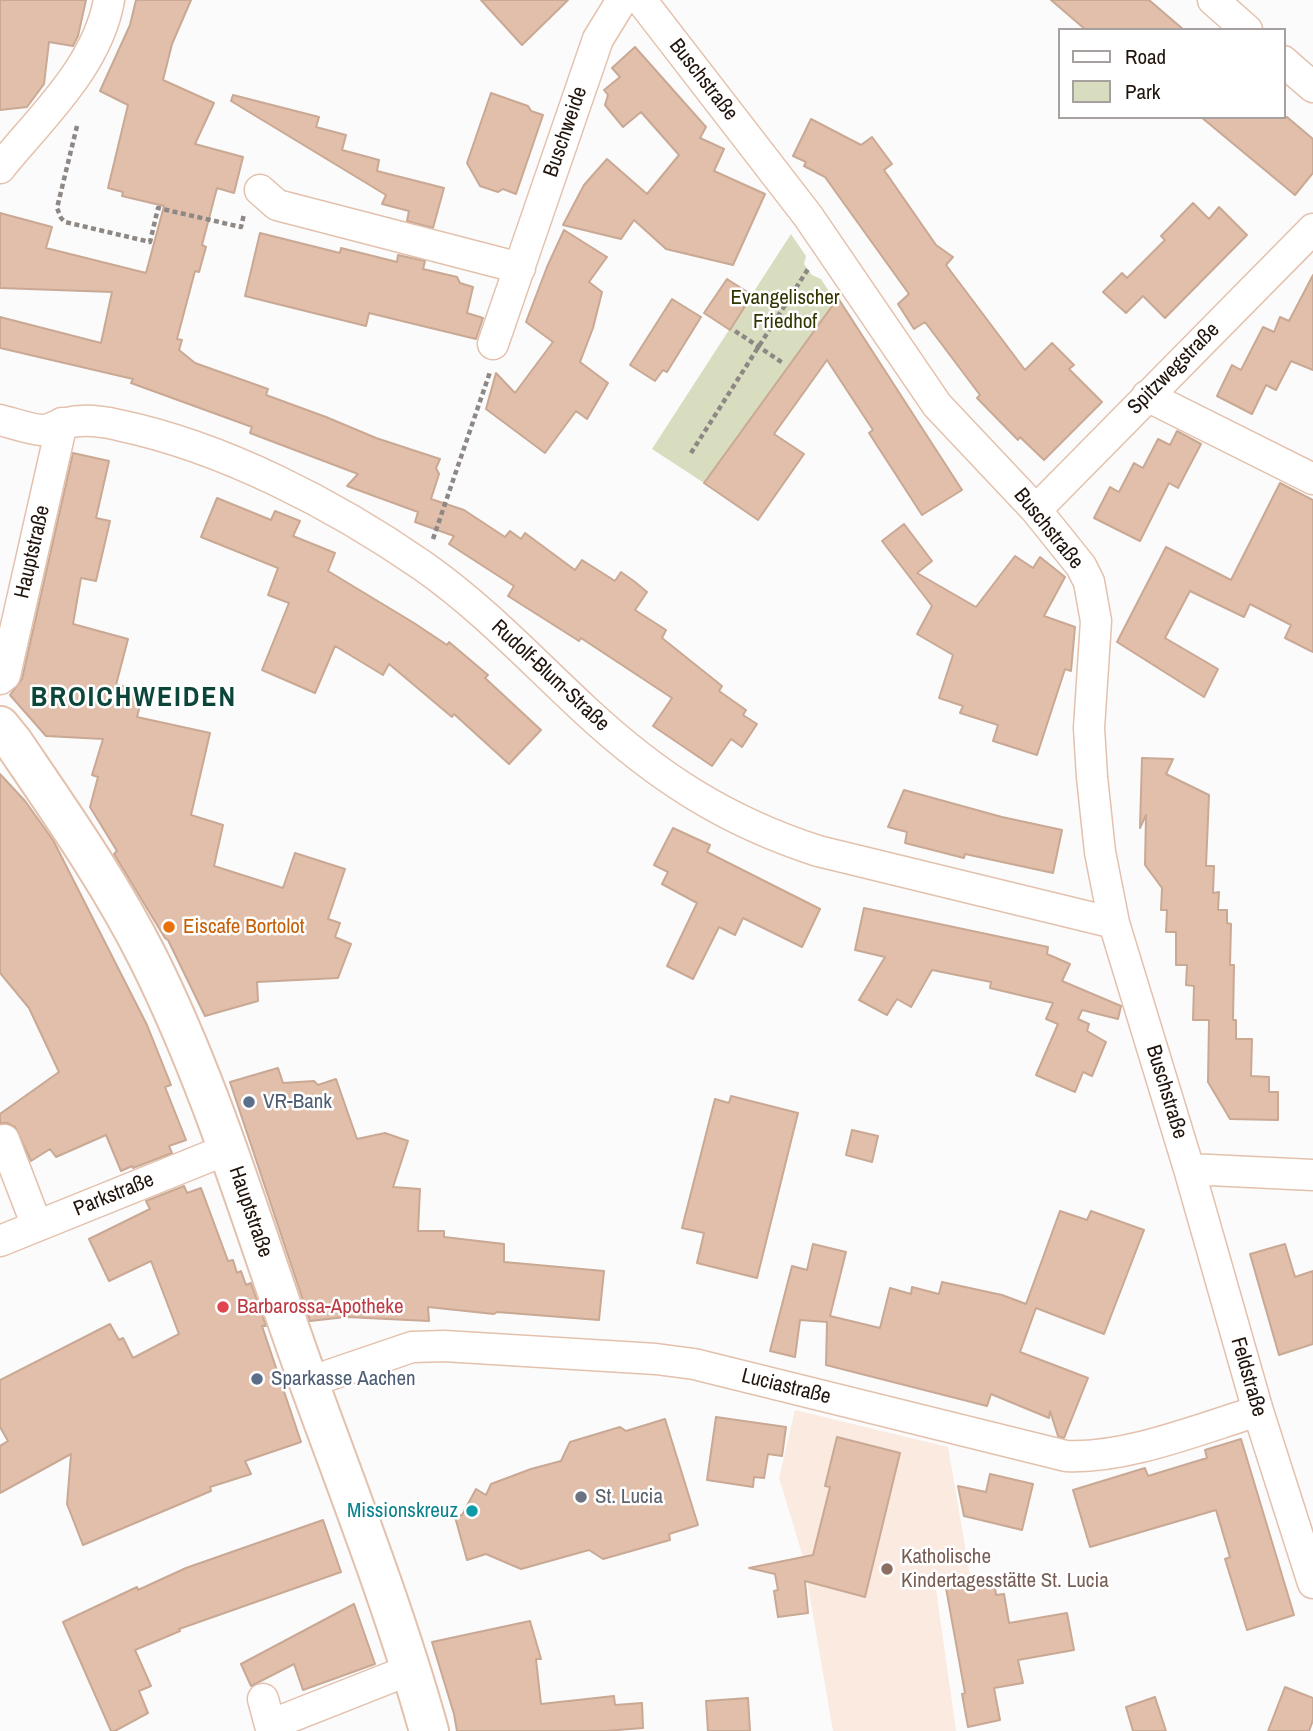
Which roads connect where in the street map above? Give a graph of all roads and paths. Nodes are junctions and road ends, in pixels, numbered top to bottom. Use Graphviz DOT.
graph roads {
  1 [pos="109,0"];
  2 [pos="622,0"];
  3 [pos="641,0"];
  4 [pos="1213,0"];
  5 [pos="1245,28"];
  6 [pos="1285,63"];
  7 [pos="1313,87"];
  8 [pos="62,92"];
  9 [pos="0,168"];
  10 [pos="260,190"];
  11 [pos="1313,229"];
  12 [pos="827,243"];
  13 [pos="520,268"];
  14 [pos="736,331"];
  15 [pos="494,344"];
  16 [pos="759,347"];
  17 [pos="783,363"];
  18 [pos="1147,396"];
  19 [pos="0,420"];
  20 [pos="62,423"];
  21 [pos="691,453"];
  22 [pos="1313,478"];
  23 [pos="1036,510"];
  24 [pos="423,566"];
  25 [pos="0,679"];
  26 [pos="0,726"];
  27 [pos="1114,923"];
  28 [pos="4,1140"];
  29 [pos="228,1149"];
  30 [pos="1189,1169"];
  31 [pos="1313,1175"];
  32 [pos="37,1226"];
  33 [pos="0,1241"];
  34 [pos="309,1382"];
  35 [pos="1258,1411"];
  36 [pos="1313,1583"];
  37 [pos="412,1669"];
  38 [pos="263,1699"];
  39 [pos="429,1731"];
  1 -- 8 [label="street"];
  2 -- 13 [label="street, Buschweide"];
  3 -- 12 [label="street, Buschstraße"];
  4 -- 5 [label="street"];
  6 -- 7 [label="street"];
  8 -- 9 [label="street"];
  8 -- 10 [label="path"];
  10 -- 13 [label="street"];
  11 -- 18 [label="street, Spitzwegstraße"];
  12 -- 16 [label="path"];
  12 -- 23 [label="street, Buschstraße"];
  13 -- 15 [label="street, Buschweide"];
  14 -- 16 [label="path"];
  15 -- 24 [label="path"];
  16 -- 17 [label="path"];
  16 -- 21 [label="path"];
  18 -- 22 [label="street"];
  18 -- 23 [label="street, Spitzwegstraße"];
  19 -- 20 [label="street, Rudolf-Blum-Straße"];
  20 -- 24 [label="street, Rudolf-Blum-Straße"];
  20 -- 25 [label="street, Hauptstraße"];
  23 -- 27 [label="street, Buschstraße"];
  24 -- 27 [label="street, Rudolf-Blum-Straße"];
  26 -- 29 [label="main road, Hauptstraße"];
  27 -- 30 [label="street, Buschstraße"];
  28 -- 32 [label="street"];
  29 -- 32 [label="street, Parkstraße"];
  29 -- 34 [label="main road, Hauptstraße"];
  30 -- 31 [label="street"];
  30 -- 35 [label="street, Feldstraße"];
  32 -- 33 [label="street, Parkstraße"];
  34 -- 35 [label="street, Luciastraße"];
  34 -- 37 [label="main road, Hauptstraße"];
  35 -- 36 [label="street, Feldstraße"];
  37 -- 38 [label="street"];
  37 -- 39 [label="main road, Hauptstraße"];
}
